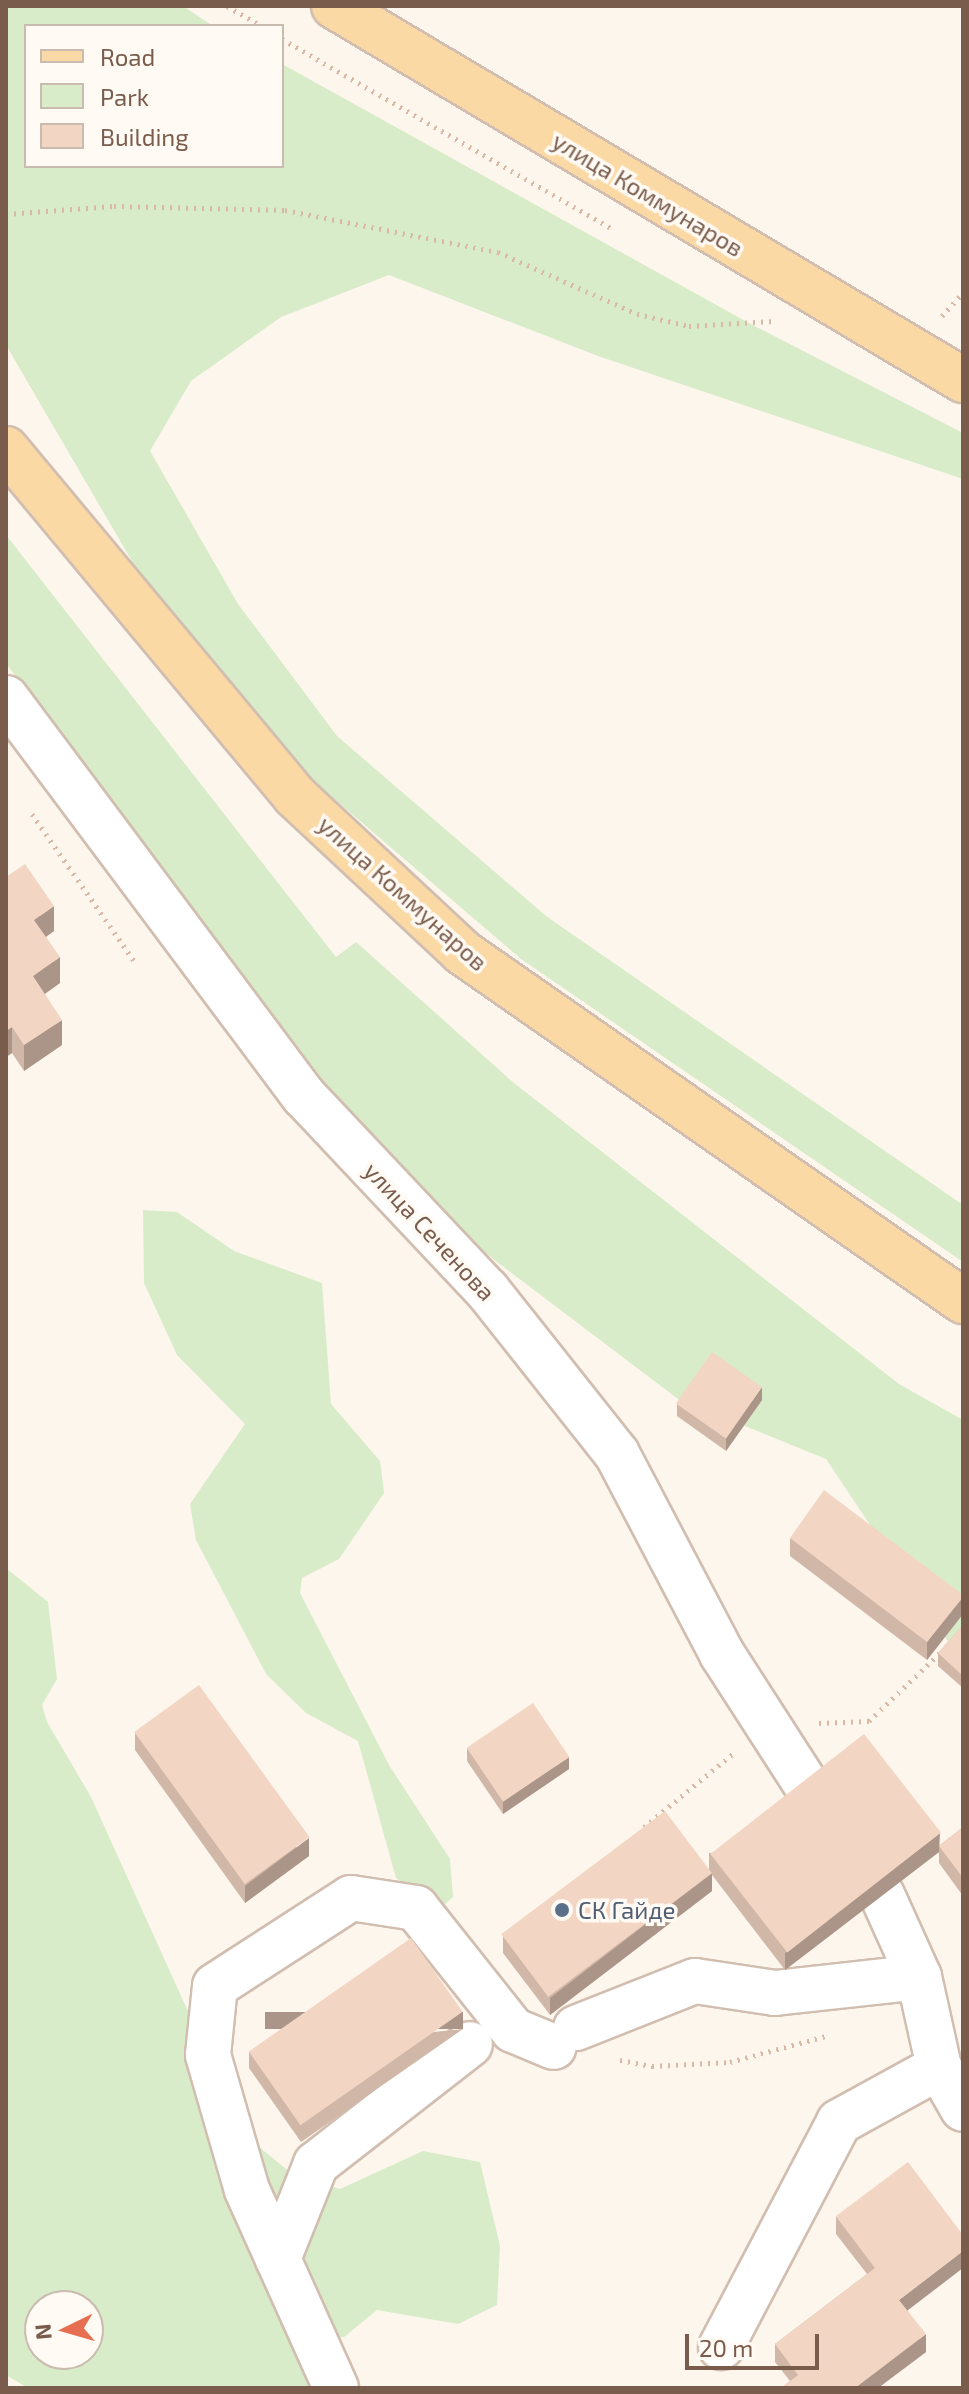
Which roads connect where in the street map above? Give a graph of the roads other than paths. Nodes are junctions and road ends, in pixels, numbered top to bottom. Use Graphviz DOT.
graph roads {
  1 [pos="334,6"];
  2 [pos="963,380"];
  3 [pos="6,449"];
  4 [pos="6,698"];
  5 [pos="963,1301"];
  6 [pos="811,1792"];
  7 [pos="882,1895"];
  8 [pos="919,1977"];
  9 [pos="470,2044"];
  10 [pos="955,2090"];
  11 [pos="278,2259"];
  12 [pos="721,2347"];
  13 [pos="336,2388"];
  1 -- 2 [label="main road, улица Коммунаров"];
  3 -- 5 [label="main road, улица Коммунаров"];
  4 -- 6 [label="street, улица Сеченова"];
  7 -- 8 [label="street"];
  8 -- 10 [label="street"];
  8 -- 11 [label="street"];
  9 -- 11 [label="street"];
  10 -- 12 [label="street"];
  11 -- 13 [label="street"];
}
